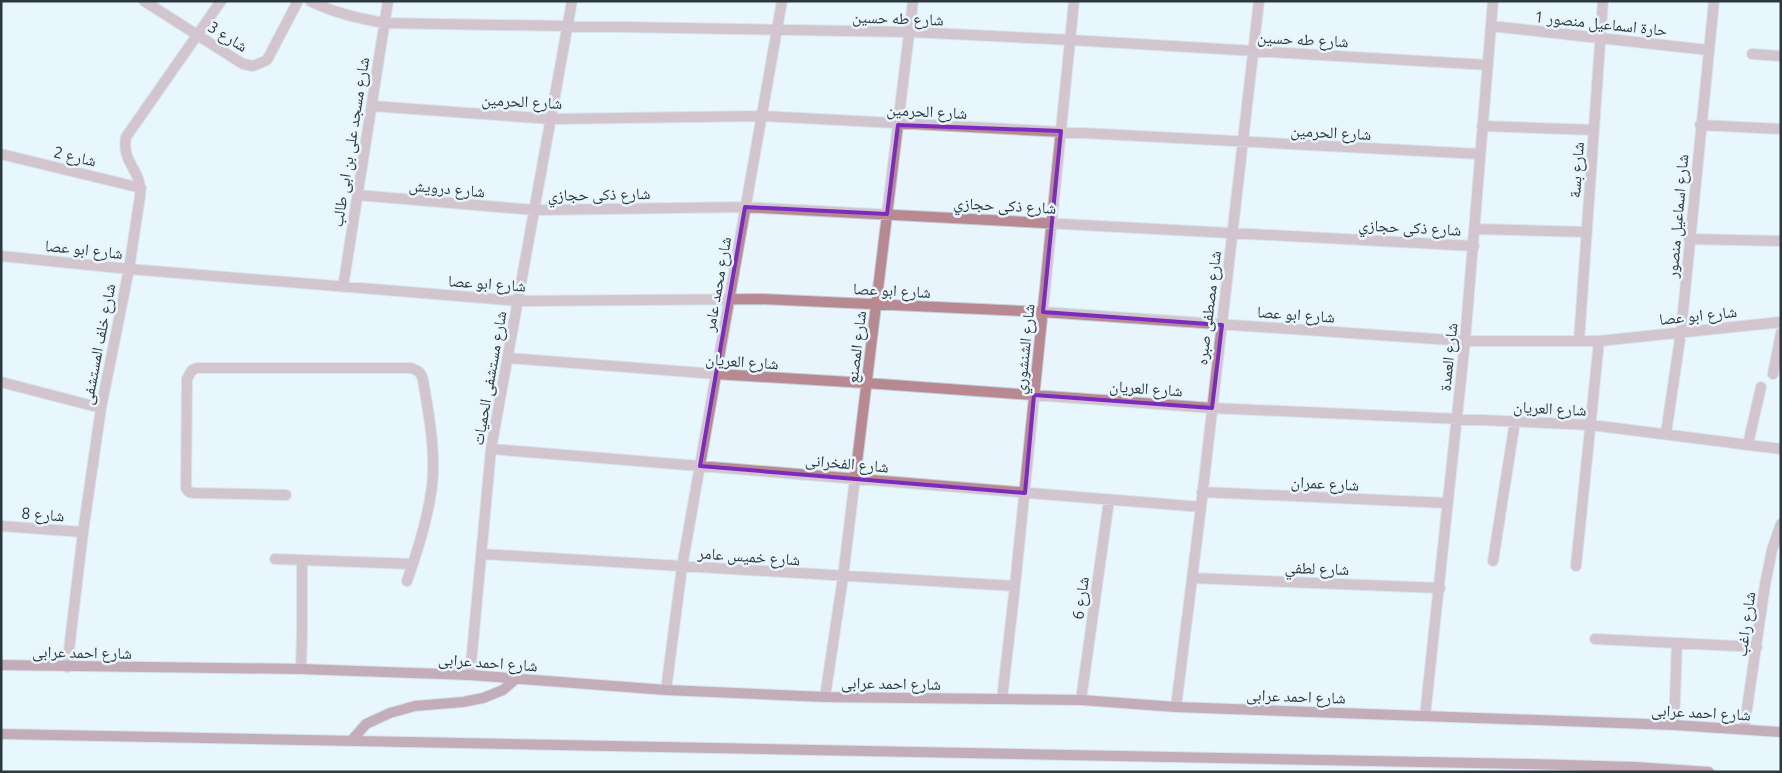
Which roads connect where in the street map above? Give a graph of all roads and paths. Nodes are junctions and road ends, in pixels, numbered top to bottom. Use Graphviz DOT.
graph roads {
  1 [pos="144,1"];
  2 [pos="221,1"];
  3 [pos="298,1"];
  4 [pos="310,1"];
  5 [pos="388,1"];
  6 [pos="572,1"];
  7 [pos="782,1"];
  8 [pos="913,1"];
  9 [pos="1074,1"];
  10 [pos="1259,1"];
  11 [pos="1493,1"];
  12 [pos="1603,1"];
  13 [pos="1714,1"];
  14 [pos="384,23"];
  15 [pos="568,26"];
  16 [pos="1491,26"];
  17 [pos="777,30"];
  18 [pos="910,32"];
  19 [pos="197,35"];
  20 [pos="1600,37"];
  21 [pos="1070,40"];
  22 [pos="1708,50"];
  23 [pos="1253,51"];
  24 [pos="1752,54"];
  25 [pos="1781,56"];
  26 [pos="1488,65"];
  27 [pos="372,106"];
  28 [pos="761,116"];
  29 [pos="551,119"];
  30 [pos="898,124"];
  31 [pos="1700,125"];
  32 [pos="1482,126"];
  33 [pos="1781,129"];
  34 [pos="1594,130"];
  35 [pos="1061,131"];
  36 [pos="1242,142"];
  37 [pos="1,154"];
  38 [pos="1480,154"];
  39 [pos="141,188"];
  40 [pos="357,196"];
  41 [pos="746,206"];
  42 [pos="535,210"];
  43 [pos="887,214"];
  44 [pos="1052,223"];
  45 [pos="1475,229"];
  46 [pos="1232,232"];
  47 [pos="1587,232"];
  48 [pos="1689,239"];
  49 [pos="1781,241"];
  50 [pos="1474,246"];
  51 [pos="1,256"];
  52 [pos="129,269"];
  53 [pos="343,287"];
  54 [pos="730,298"];
  55 [pos="518,302"];
  56 [pos="876,304"];
  57 [pos="1043,312"];
  58 [pos="1781,322"];
  59 [pos="1222,324"];
  60 [pos="1680,332"];
  61 [pos="1781,333"];
  62 [pos="1465,341"];
  63 [pos="1580,341"];
  64 [pos="1599,341"];
  65 [pos="508,358"];
  66 [pos="716,374"];
  67 [pos="1773,374"];
  68 [pos="1,382"];
  69 [pos="866,383"];
  70 [pos="1761,387"];
  71 [pos="1034,396"];
  72 [pos="101,408"];
  73 [pos="1212,408"];
  74 [pos="1456,419"];
  75 [pos="1515,421"];
  76 [pos="1591,425"];
  77 [pos="1666,433"];
  78 [pos="1748,444"];
  79 [pos="491,449"];
  80 [pos="1781,449"];
  81 [pos="700,466"];
  82 [pos="854,479"];
  83 [pos="1202,492"];
  84 [pos="1024,493"];
  85 [pos="286,495"];
  86 [pos="1109,500"];
  87 [pos="1447,503"];
  88 [pos="1200,507"];
  89 [pos="1781,524"];
  90 [pos="1,526"];
  91 [pos="83,532"];
  92 [pos="482,554"];
  93 [pos="275,559"];
  94 [pos="302,560"];
  95 [pos="1493,561"];
  96 [pos="413,564"];
  97 [pos="1576,566"];
  98 [pos="682,567"];
  99 [pos="843,577"];
  100 [pos="1192,578"];
  101 [pos="407,581"];
  102 [pos="1015,586"];
  103 [pos="1440,588"];
  104 [pos="1594,639"];
  105 [pos="1677,643"];
  106 [pos="1757,647"];
  107 [pos="1,665"];
  108 [pos="67,667"];
  109 [pos="301,669"];
  110 [pos="470,675"];
  111 [pos="517,678"];
  112 [pos="666,690"];
  113 [pos="825,697"];
  114 [pos="1002,699"];
  115 [pos="1081,700"];
  116 [pos="1176,707"];
  117 [pos="1425,716"];
  118 [pos="1674,725"];
  119 [pos="1744,729"];
  120 [pos="1781,732"];
  121 [pos="1,734"];
  122 [pos="352,740"];
  123 [pos="1709,772"];
  1 -- 19 [label="street, شارع 3"];
  2 -- 19 [label="street"];
  3 -- 19 [label="street, شارع 3"];
  4 -- 14 [label="street, شارع طه حسين"];
  5 -- 14 [label="street, شارع مسجد على بن ابى طالب"];
  6 -- 15 [label="street, شارع مستشفى الحميات"];
  7 -- 17 [label="street, شارع محمد عامر"];
  8 -- 18 [label="street, شارع المصنع"];
  9 -- 21 [label="street, شارع الشنشوري"];
  10 -- 23 [label="street, شارع مصطفى صبره"];
  11 -- 16 [label="street, شارع العمدة"];
  12 -- 20 [label="street, شارع بسة"];
  13 -- 22 [label="street, شارع اسماعيل منصور"];
  14 -- 15 [label="street, شارع طه حسين"];
  14 -- 27 [label="street, شارع مسجد على بن ابى طالب"];
  15 -- 17 [label="street, شارع طه حسين"];
  15 -- 29 [label="street, شارع مستشفى الحميات"];
  16 -- 20 [label="street, حارة اسماعيل منصور 1"];
  16 -- 26 [label="street, شارع العمدة"];
  17 -- 18 [label="street, شارع طه حسين"];
  17 -- 28 [label="street, شارع محمد عامر"];
  18 -- 21 [label="street, شارع طه حسين"];
  18 -- 30 [label="street, شارع المصنع"];
  19 -- 39 [label="street"];
  20 -- 22 [label="street, حارة اسماعيل منصور 1"];
  20 -- 34 [label="street, شارع بسة"];
  21 -- 23 [label="street, شارع طه حسين"];
  21 -- 35 [label="street, شارع الشنشوري"];
  22 -- 31 [label="street, شارع اسماعيل منصور"];
  23 -- 26 [label="street, شارع طه حسين"];
  23 -- 36 [label="street, شارع مصطفى صبره"];
  24 -- 25 [label="street"];
  26 -- 32 [label="street, شارع العمدة"];
  27 -- 29 [label="street, شارع الحرمين"];
  27 -- 40 [label="street, شارع مسجد على بن ابى طالب"];
  28 -- 29 [label="street, شارع الحرمين"];
  28 -- 30 [label="street, شارع الحرمين"];
  28 -- 41 [label="street, شارع محمد عامر"];
  29 -- 42 [label="street, شارع مستشفى الحميات"];
  30 -- 35 [label="street, شارع الحرمين"];
  30 -- 43 [label="street, شارع المصنع"];
  31 -- 33 [label="street"];
  31 -- 48 [label="street, شارع اسماعيل منصور"];
  32 -- 34 [label="street"];
  32 -- 38 [label="street, شارع العمدة"];
  34 -- 47 [label="street, شارع بسة"];
  35 -- 36 [label="street, شارع الحرمين"];
  35 -- 44 [label="street, شارع الشنشوري"];
  36 -- 38 [label="street, شارع الحرمين"];
  36 -- 46 [label="street, شارع مصطفى صبره"];
  37 -- 39 [label="street, شارع 2"];
  38 -- 45 [label="street, شارع العمدة"];
  39 -- 52 [label="street, شارع خلف المستشفى"];
  40 -- 42 [label="street, شارع درويش"];
  40 -- 53 [label="street, شارع مسجد على بن ابى طالب"];
  41 -- 42 [label="street, شارع ذكى حجازي"];
  41 -- 43 [label="street, شارع ذكى حجازي"];
  41 -- 54 [label="street, شارع محمد عامر"];
  42 -- 55 [label="street, شارع مستشفى الحميات"];
  43 -- 44 [label="street, شارع ذكى حجازي"];
  43 -- 56 [label="street, شارع المصنع"];
  44 -- 46 [label="street, شارع ذكى حجازي"];
  44 -- 57 [label="street, شارع الشنشوري"];
  45 -- 47 [label="street"];
  45 -- 50 [label="street, شارع العمدة"];
  46 -- 50 [label="street, شارع ذكى حجازي"];
  46 -- 59 [label="street, شارع مصطفى صبره"];
  47 -- 63 [label="street, شارع بسة"];
  48 -- 49 [label="street"];
  48 -- 60 [label="street, شارع اسماعيل منصور"];
  50 -- 62 [label="street, شارع العمدة"];
  51 -- 52 [label="street, شارع ابو عصا"];
  52 -- 53 [label="street, شارع ابو عصا"];
  52 -- 72 [label="street, شارع خلف المستشفى"];
  53 -- 55 [label="street, شارع ابو عصا"];
  54 -- 55 [label="street, شارع ابو عصا"];
  54 -- 56 [label="street, شارع ابو عصا"];
  54 -- 66 [label="street, شارع محمد عامر"];
  55 -- 65 [label="street, شارع مستشفى الحميات"];
  56 -- 57 [label="street, شارع ابو عصا"];
  56 -- 69 [label="street, شارع المصنع"];
  57 -- 59 [label="street, شارع ابو عصا"];
  57 -- 71 [label="street, شارع الشنشوري"];
  58 -- 60 [label="street, شارع ابو عصا"];
  59 -- 62 [label="street, شارع ابو عصا"];
  59 -- 73 [label="street, شارع مصطفى صبره"];
  60 -- 64 [label="street, شارع ابو عصا"];
  60 -- 77 [label="street, شارع اسماعيل منصور"];
  61 -- 67 [label="street"];
  62 -- 63 [label="street, شارع ابو عصا"];
  62 -- 74 [label="street, شارع العمدة"];
  63 -- 64 [label="street, شارع ابو عصا"];
  64 -- 76 [label="street"];
  65 -- 66 [label="street, شارع العريان"];
  65 -- 79 [label="street, شارع مستشفى الحميات"];
  66 -- 69 [label="street, شارع العريان"];
  66 -- 81 [label="street, شارع محمد عامر"];
  68 -- 72 [label="street"];
  69 -- 71 [label="street, شارع العريان"];
  69 -- 82 [label="street, شارع المصنع"];
  70 -- 78 [label="street"];
  71 -- 73 [label="street, شارع العريان"];
  71 -- 84 [label="street, شارع الشنشوري"];
  72 -- 91 [label="street, شارع خلف المستشفى"];
  73 -- 74 [label="street, شارع العريان"];
  73 -- 83 [label="street, شارع مصطفى صبره"];
  74 -- 75 [label="street, شارع العريان"];
  74 -- 87 [label="street, شارع العمدة"];
  75 -- 76 [label="street, شارع العريان"];
  75 -- 95 [label="street"];
  76 -- 77 [label="street, شارع العريان"];
  76 -- 97 [label="street"];
  77 -- 78 [label="street, شارع العريان"];
  78 -- 80 [label="street, شارع العريان"];
  79 -- 81 [label="street, شارع الفخرانى"];
  79 -- 92 [label="street, شارع مستشفى الحميات"];
  81 -- 82 [label="street, شارع الفخرانى"];
  81 -- 98 [label="street, شارع محمد عامر"];
  82 -- 84 [label="street, شارع الفخرانى"];
  82 -- 99 [label="street, شارع المصنع"];
  83 -- 87 [label="street, شارع عمران"];
  83 -- 88 [label="street, شارع مصطفى صبره"];
  84 -- 86 [label="street, شارع الفخرانى"];
  84 -- 102 [label="street, شارع الشنشوري"];
  85 -- 96 [label="street"];
  86 -- 88 [label="street, شارع الفخرانى"];
  86 -- 115 [label="street, شارع 6"];
  87 -- 103 [label="street, شارع العمدة"];
  88 -- 100 [label="street, شارع مصطفى صبره"];
  89 -- 106 [label="street, شارع راغب"];
  90 -- 91 [label="street, شارع 8"];
  91 -- 108 [label="street, شارع خلف المستشفى"];
  92 -- 98 [label="street, شارع خميس عامر"];
  92 -- 110 [label="street, شارع مستشفى الحميات"];
  93 -- 94 [label="street"];
  94 -- 96 [label="street"];
  94 -- 109 [label="street"];
  96 -- 101 [label="street"];
  98 -- 99 [label="street, شارع خميس عامر"];
  98 -- 112 [label="street, شارع محمد عامر"];
  99 -- 102 [label="street, شارع خميس عامر"];
  99 -- 113 [label="street, شارع المصنع"];
  100 -- 103 [label="street, شارع لطفي"];
  100 -- 116 [label="street, شارع مصطفى صبره"];
  102 -- 114 [label="street, شارع الشنشوري"];
  103 -- 117 [label="street, شارع العمدة"];
  104 -- 105 [label="street"];
  105 -- 106 [label="street"];
  105 -- 118 [label="street"];
  106 -- 119 [label="street, شارع راغب"];
  107 -- 108 [label="main road, شارع احمد عرابى"];
  108 -- 109 [label="main road, شارع احمد عرابى"];
  109 -- 110 [label="main road, شارع احمد عرابى"];
  110 -- 111 [label="main road, شارع احمد عرابى"];
  111 -- 112 [label="main road, شارع احمد عرابى"];
  111 -- 122 [label="main road"];
  112 -- 113 [label="main road, شارع احمد عرابى"];
  113 -- 114 [label="main road, شارع احمد عرابى"];
  114 -- 115 [label="main road, شارع احمد عرابى"];
  115 -- 116 [label="main road, شارع احمد عرابى"];
  116 -- 117 [label="main road, شارع احمد عرابى"];
  117 -- 118 [label="main road, شارع احمد عرابى"];
  118 -- 119 [label="main road, شارع احمد عرابى"];
  119 -- 120 [label="main road, شارع احمد عرابى"];
  121 -- 122 [label="main road"];
  122 -- 123 [label="main road"];
}
